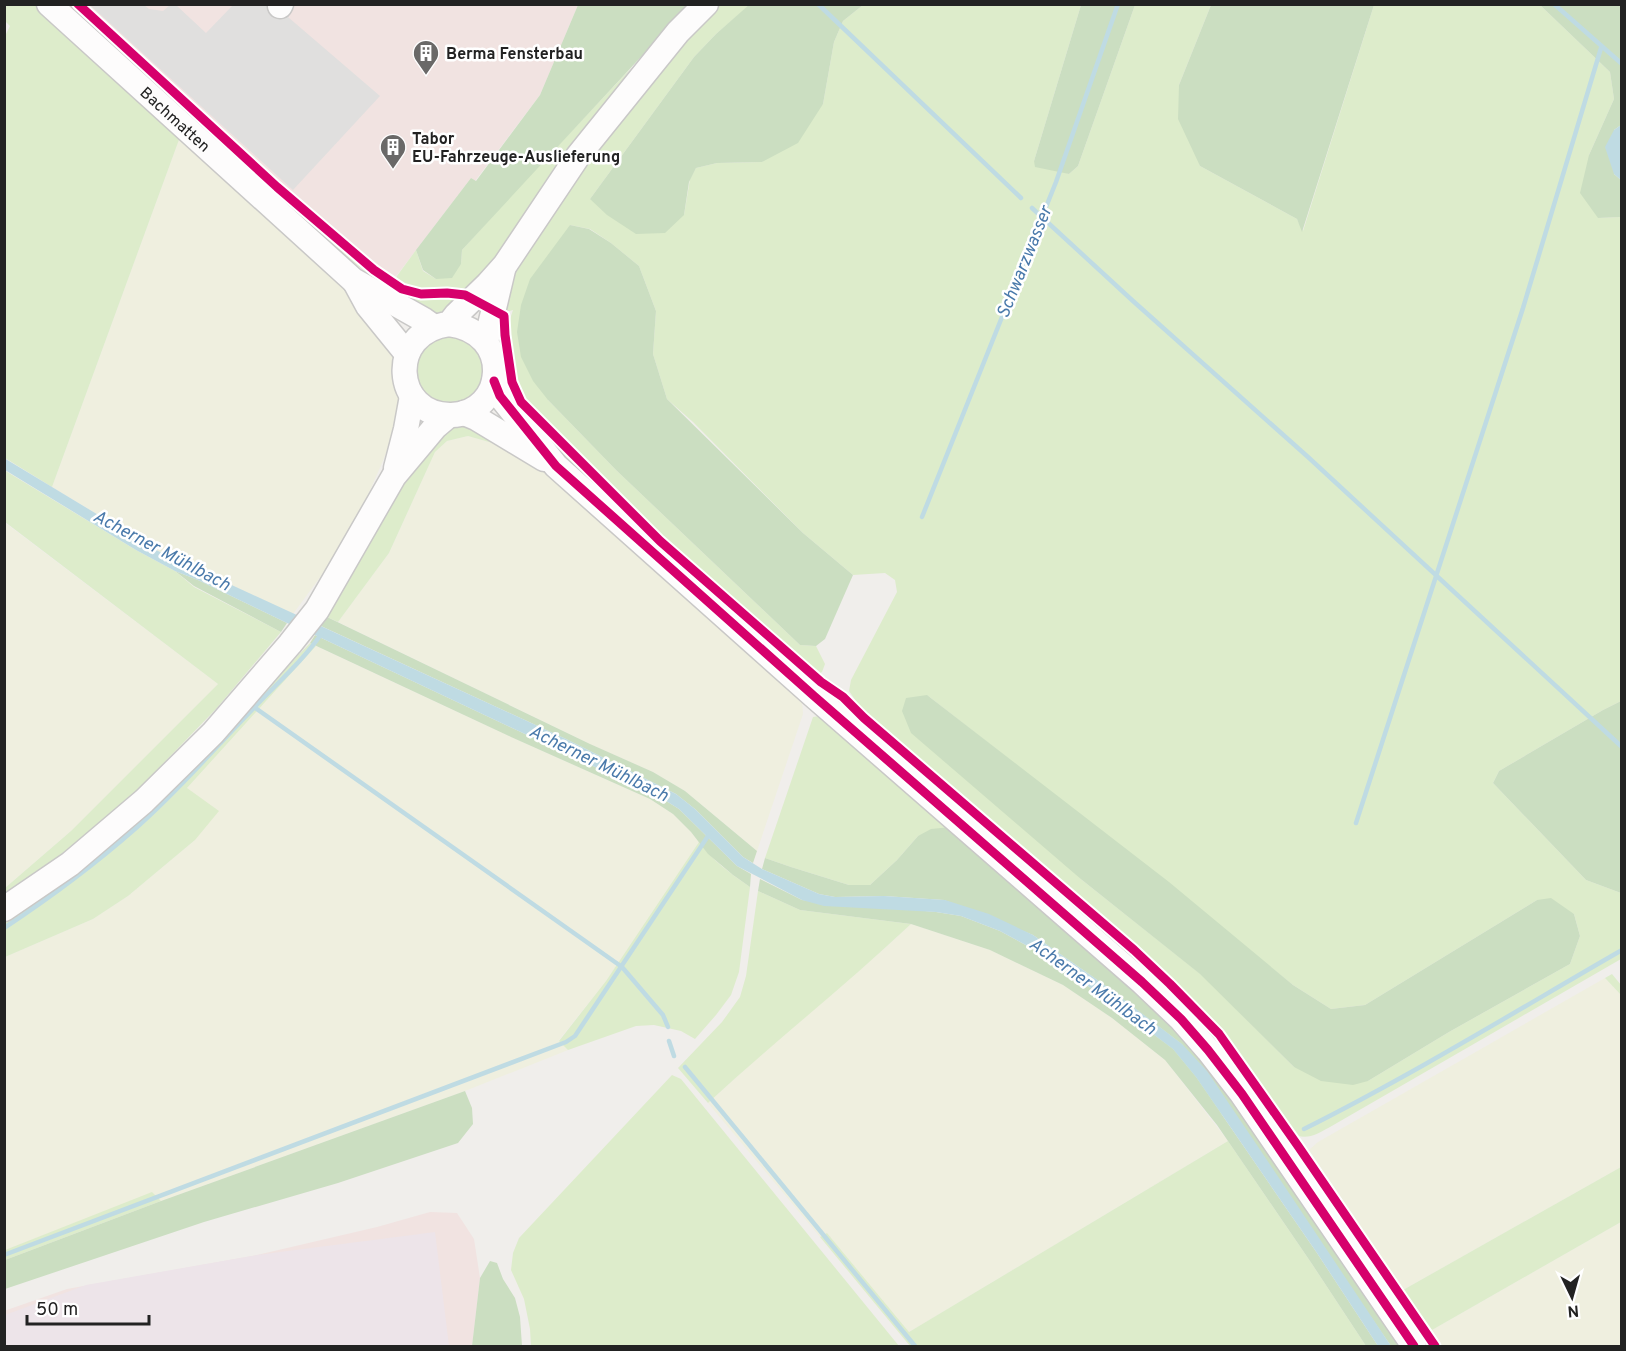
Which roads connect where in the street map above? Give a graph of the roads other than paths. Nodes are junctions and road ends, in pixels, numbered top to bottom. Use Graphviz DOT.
graph roads {
  1 [pos="49,4"];
  2 [pos="706,4"];
  3 [pos="505,265"];
  4 [pos="353,280"];
  5 [pos="441,326"];
  6 [pos="486,342"];
  7 [pos="407,354"];
  8 [pos="494,381"];
  9 [pos="412,396"];
  10 [pos="456,415"];
  11 [pos="556,466"];
  12 [pos="394,476"];
  13 [pos="4,909"];
  14 [pos="1414,1347"];
  1 -- 4 [label="street, Bachmatten"];
  2 -- 3 [label="street"];
  3 -- 5 [label="street"];
  3 -- 6 [label="street"];
  4 -- 5 [label="street"];
  4 -- 7 [label="street"];
  5 -- 6 [label="street"];
  5 -- 7 [label="street"];
  6 -- 8 [label="street"];
  7 -- 9 [label="street"];
  8 -- 10 [label="street"];
  8 -- 11 [label="street"];
  9 -- 10 [label="street"];
  9 -- 12 [label="street"];
  10 -- 11 [label="street"];
  10 -- 12 [label="street"];
  11 -- 14 [label="street"];
  12 -- 13 [label="street"];
}
